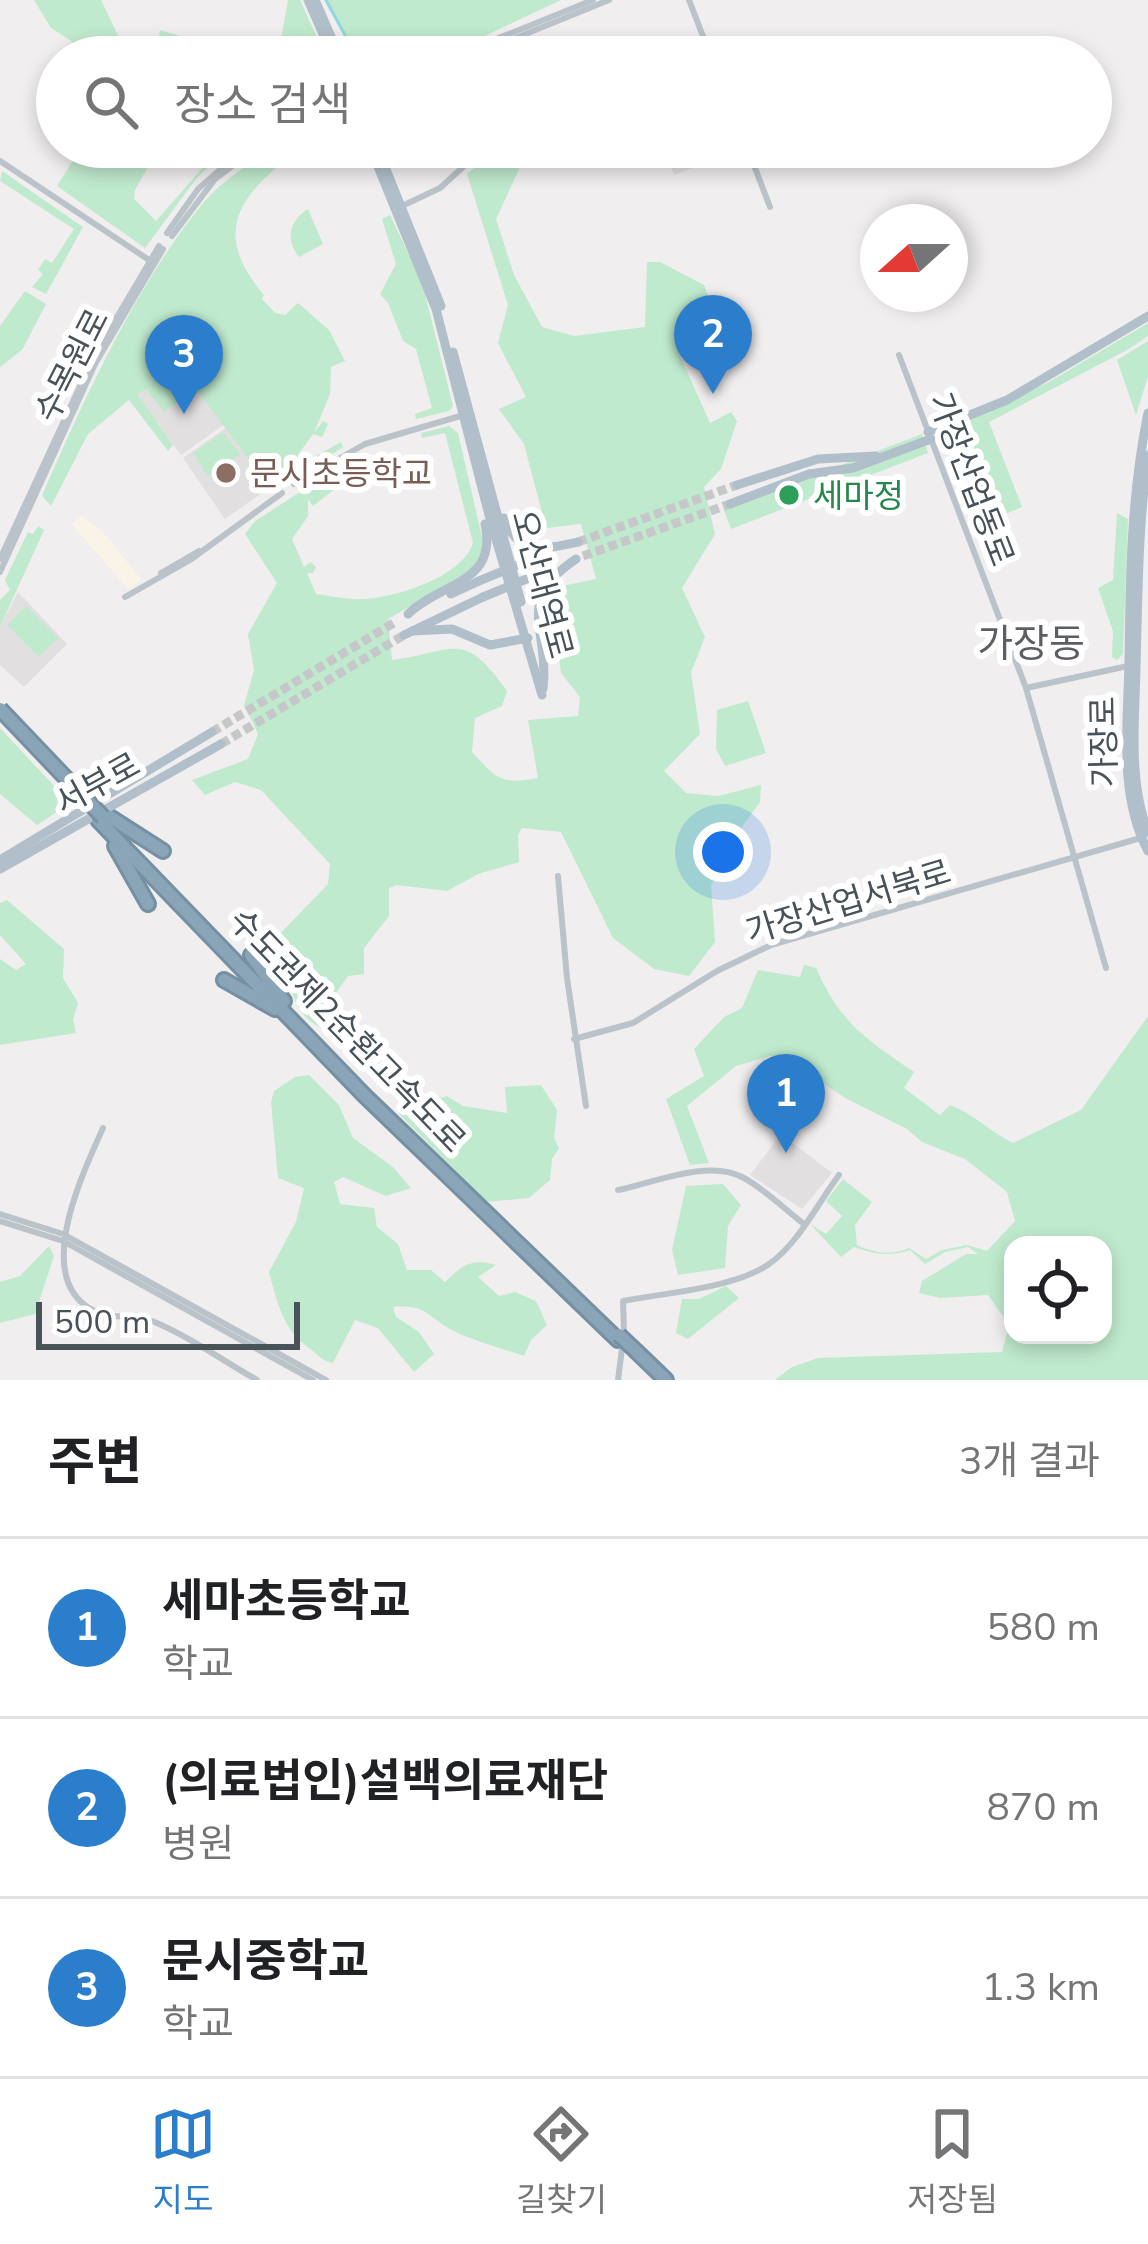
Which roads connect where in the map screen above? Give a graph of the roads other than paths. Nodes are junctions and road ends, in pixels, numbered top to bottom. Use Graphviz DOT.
graph roads {
  1 [pos="312,0"];
  2 [pos="593,0"];
  3 [pos="610,0"];
  4 [pos="689,0"];
  5 [pos="327,36"];
  6 [pos="504,36"];
  7 [pos="522,36"];
  8 [pos="703,36"];
  9 [pos="0,161"];
  10 [pos="222,168"];
  11 [pos="229,168"];
  12 [pos="383,168"];
  13 [pos="462,168"];
  14 [pos="755,168"];
  15 [pos="399,207"];
  16 [pos="770,207"];
  17 [pos="161,248"];
  18 [pos="153,262"];
  19 [pos="1148,316"];
  20 [pos="450,339"];
  21 [pos="899,355"];
  22 [pos="1148,413"];
  23 [pos="465,418"];
  24 [pos="931,438"];
  25 [pos="899,452"];
  26 [pos="1148,455"];
  27 [pos="294,484"];
  28 [pos="737,485"];
  29 [pos="282,493"];
  30 [pos="1144,493"];
  31 [pos="730,504"];
  32 [pos="199,551"];
  33 [pos="0,559"];
  34 [pos="0,572"];
  35 [pos="409,614"];
  36 [pos="397,621"];
  37 [pos="528,638"];
  38 [pos="496,645"];
  39 [pos="1133,665"];
  40 [pos="537,679"];
  41 [pos="1026,688"];
  42 [pos="542,694"];
  43 [pos="0,714"];
  44 [pos="199,726"];
  45 [pos="212,732"];
  46 [pos="221,744"];
  47 [pos="104,818"];
  48 [pos="1146,835"];
  49 [pos="164,851"];
  50 [pos="1148,851"];
  51 [pos="1074,858"];
  52 [pos="0,862"];
  53 [pos="558,877"];
  54 [pos="148,904"];
  55 [pos="251,955"];
  56 [pos="1106,968"];
  57 [pos="224,980"];
  58 [pos="574,1039"];
  59 [pos="332,1059"];
  60 [pos="586,1106"];
  61 [pos="103,1128"];
  62 [pos="839,1175"];
  63 [pos="618,1190"];
  64 [pos="0,1217"];
  65 [pos="804,1224"];
  66 [pos="63,1238"];
  67 [pos="257,1380"];
  68 [pos="313,1380"];
  69 [pos="326,1380"];
  70 [pos="617,1380"];
  71 [pos="662,1380"];
  1 -- 5 [label="main road"];
  2 -- 6 [label="street"];
  3 -- 7 [label="street"];
  4 -- 8 [label="street"];
  9 -- 18 [label="street"];
  10 -- 11 [label="street"];
  12 -- 15 [label="main road, 오산대역로"];
  13 -- 15 [label="street"];
  14 -- 16 [label="street"];
  15 -- 20 [label="main road, 오산대역로"];
  15 -- 23 [label="main road, 오산대역로"];
  17 -- 18 [label="street, 수목원로"];
  18 -- 33 [label="street, 수목원로"];
  18 -- 34 [label="street, 수목원로"];
  19 -- 24 [label="main road"];
  20 -- 23 [label="main road, 오산대역로"];
  20 -- 35 [label="main road, bridge"];
  21 -- 24 [label="street, 가장산업동로"];
  22 -- 30 [label="main road, 가장로"];
  23 -- 27 [label="street"];
  23 -- 35 [label="main road"];
  23 -- 37 [label="main road, 오산대역로"];
  24 -- 25 [label="main road"];
  24 -- 41 [label="street, 가장산업동로"];
  25 -- 28 [label="main road"];
  25 -- 31 [label="main road"];
  26 -- 30 [label="main road, 가장로"];
  29 -- 32 [label="street"];
  30 -- 39 [label="main road, 가장로"];
  30 -- 39 [label="main road, 가장로"];
  32 -- 32 [label="street"];
  35 -- 36 [label="main road"];
  37 -- 38 [label="main road"];
  37 -- 40 [label="main road, 오산대역로"];
  37 -- 42 [label="main road, 오산대역로"];
  38 -- 40 [label="main road"];
  38 -- 42 [label="main road, bridge"];
  39 -- 41 [label="street"];
  39 -- 48 [label="main road, 가장로"];
  40 -- 42 [label="main road, 오산대역로"];
  41 -- 51 [label="street, 가장산업동로"];
  43 -- 47 [label="highway, 수도권제2순환고속도로, bridge"];
  43 -- 47 [label="highway, 수도권제2순환고속도로, bridge"];
  44 -- 52 [label="main road"];
  45 -- 52 [label="main road, 서부로"];
  46 -- 52 [label="main road, 서부로"];
  47 -- 49 [label="highway"];
  47 -- 54 [label="highway"];
  47 -- 59 [label="highway, 수도권제2순환고속도로"];
  48 -- 50 [label="main road, 가장로"];
  48 -- 51 [label="street, 가장산업서북로"];
  51 -- 56 [label="street, 가장산업동로"];
  51 -- 58 [label="street, 가장산업서북로"];
  53 -- 58 [label="street"];
  55 -- 59 [label="highway"];
  57 -- 59 [label="highway"];
  58 -- 60 [label="street"];
  59 -- 71 [label="highway, 수도권제2순환고속도로, bridge"];
  61 -- 66 [label="street"];
  62 -- 65 [label="street"];
  63 -- 65 [label="street"];
  64 -- 66 [label="street"];
  65 -- 70 [label="street"];
  66 -- 67 [label="street"];
  66 -- 68 [label="street"];
  66 -- 69 [label="street"];
}
